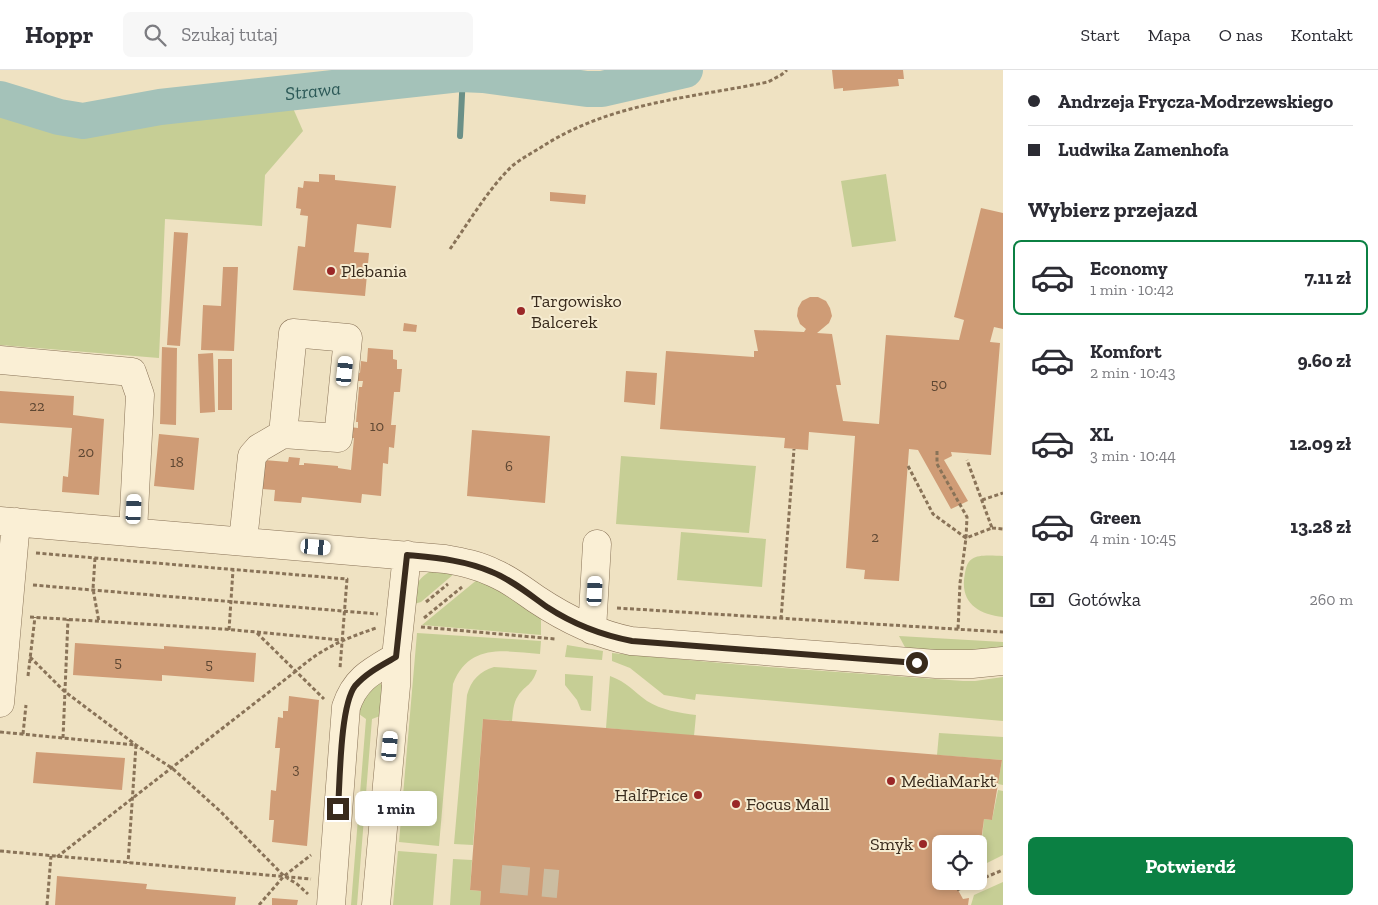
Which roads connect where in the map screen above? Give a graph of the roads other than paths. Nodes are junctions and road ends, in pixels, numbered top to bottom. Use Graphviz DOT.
graph roads {
  1 [pos="0,360"];
  2 [pos="283,434"];
  3 [pos="8,521"];
  4 [pos="132,532"];
  5 [pos="243,541"];
  6 [pos="597,544"];
  7 [pos="407,555"];
  8 [pos="592,630"];
  9 [pos="396,657"];
  10 [pos="1003,661"];
  11 [pos="0,703"];
  12 [pos="322,902"];
  13 [pos="376,905"];
  1 -- 4 [label="street"];
  2 -- 5 [label="street"];
  3 -- 4 [label="street"];
  3 -- 11 [label="street"];
  4 -- 5 [label="street"];
  5 -- 7 [label="street"];
  6 -- 8 [label="street"];
  7 -- 8 [label="street"];
  7 -- 9 [label="street"];
  8 -- 10 [label="street"];
  9 -- 12 [label="street"];
  9 -- 13 [label="street"];
}
